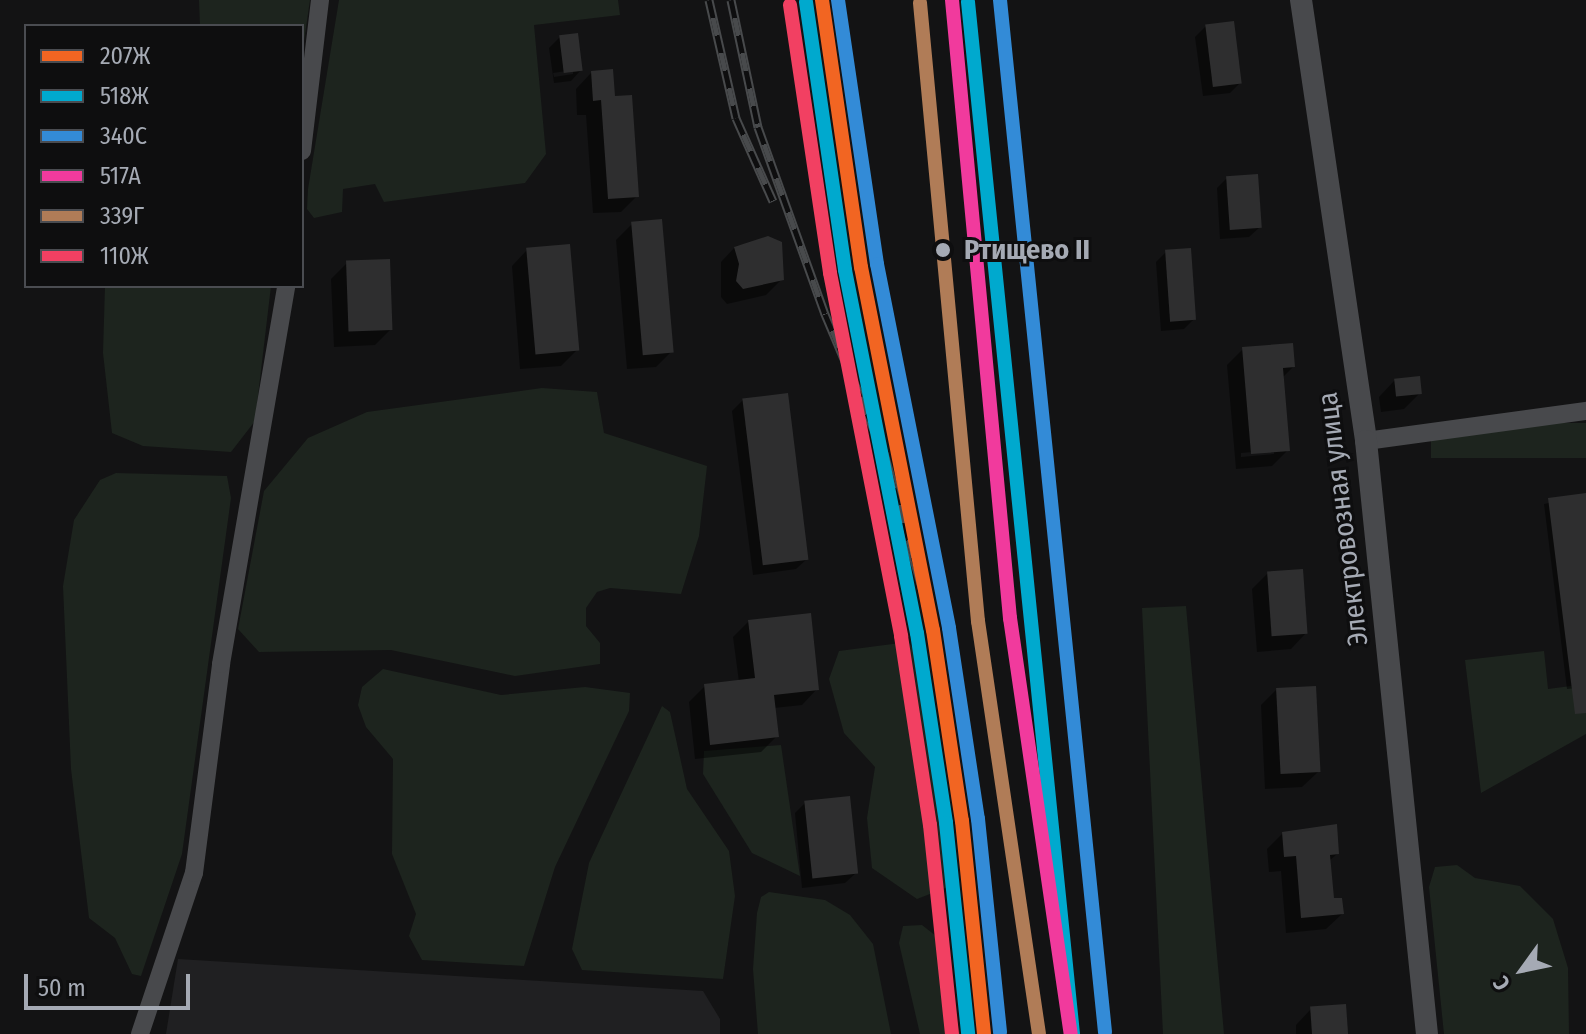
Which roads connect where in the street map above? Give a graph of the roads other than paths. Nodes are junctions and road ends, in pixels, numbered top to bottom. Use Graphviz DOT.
graph roads {
  1 [pos="320,0"];
  2 [pos="1301,0"];
  3 [pos="304,134"];
  4 [pos="286,288"];
  5 [pos="1586,411"];
  6 [pos="1366,441"];
  7 [pos="140,1034"];
  8 [pos="1427,1034"];
  1 -- 3 [label="street"];
  2 -- 6 [label="street, Электровозная улица"];
  4 -- 7 [label="street"];
  5 -- 6 [label="street"];
  6 -- 8 [label="street, Электровозная улица"];
}
